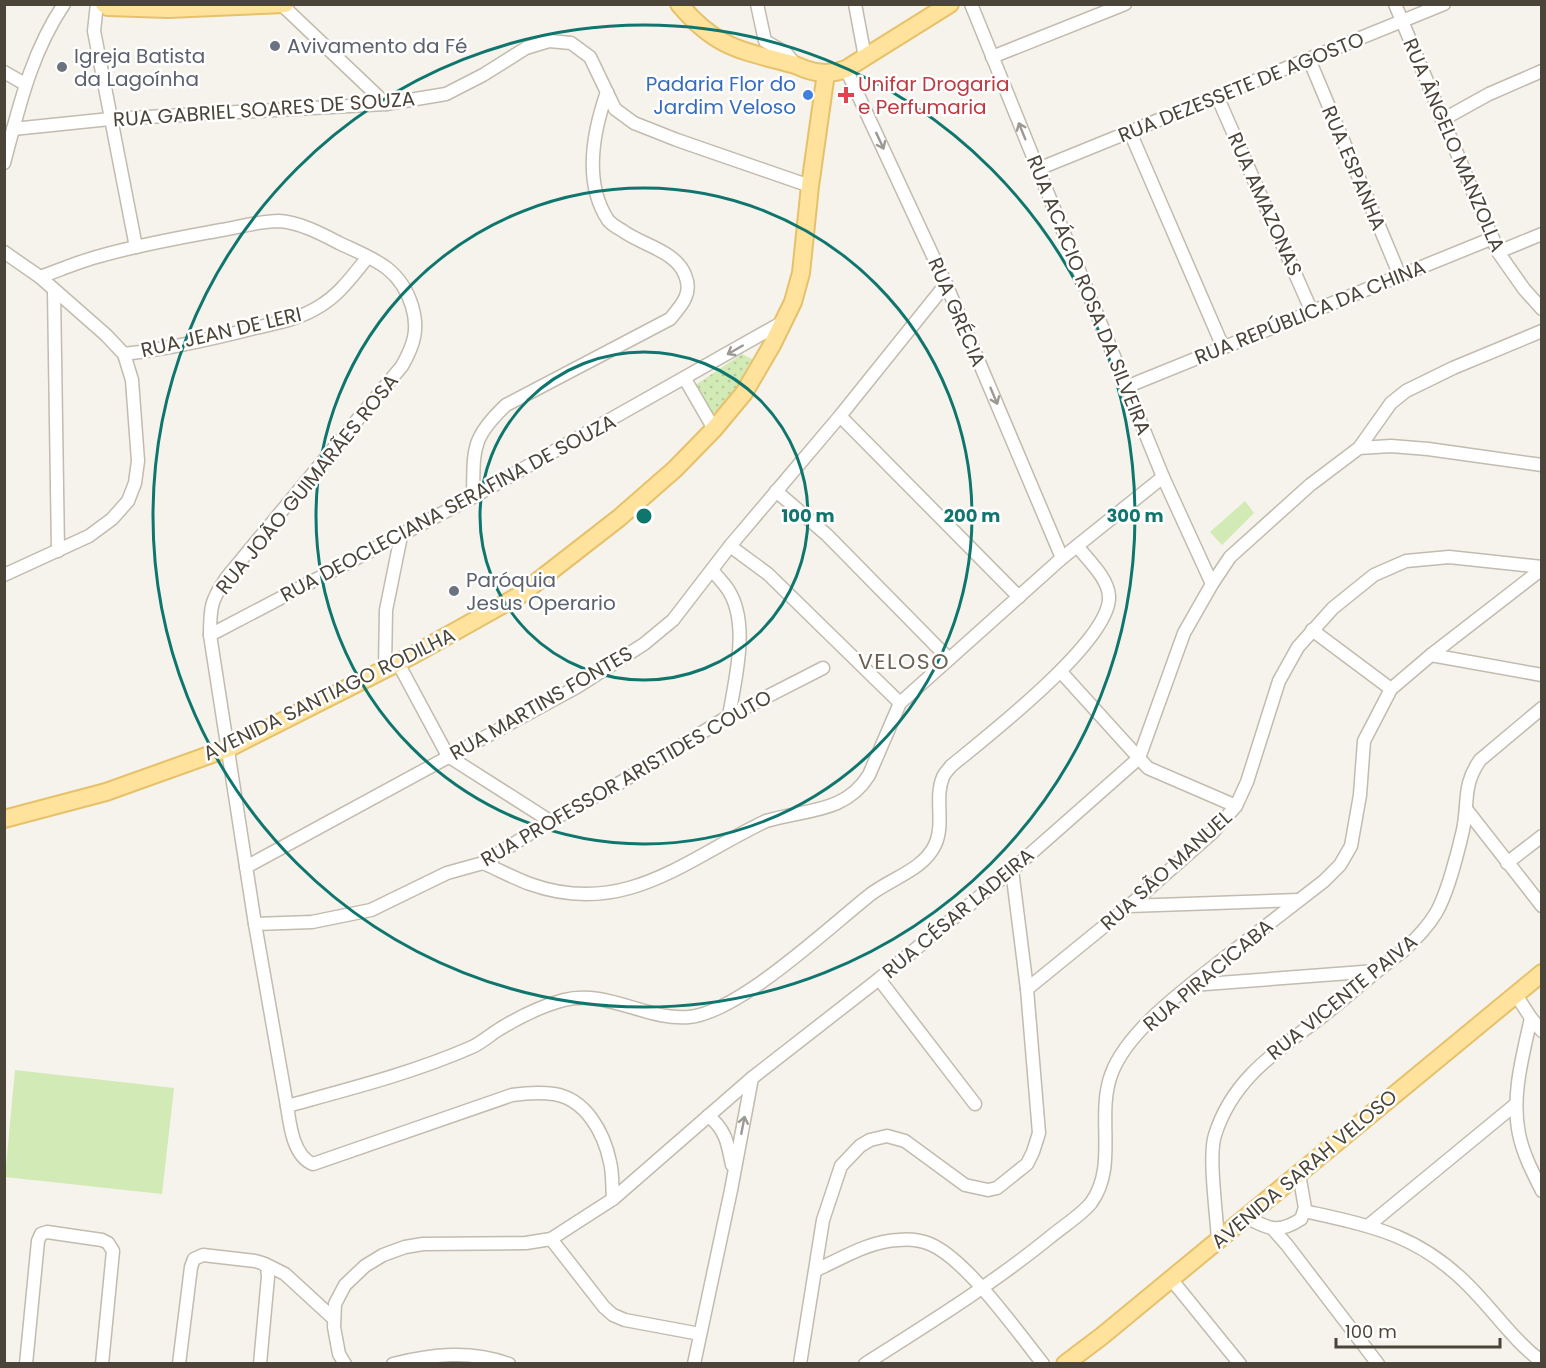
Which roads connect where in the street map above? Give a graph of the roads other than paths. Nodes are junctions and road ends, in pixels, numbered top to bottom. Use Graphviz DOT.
graph roads {
  1 [pos="64,4"];
  2 [pos="97,4"];
  3 [pos="104,4"];
  4 [pos="679,4"];
  5 [pos="757,4"];
  6 [pos="855,4"];
  7 [pos="971,4"];
  8 [pos="1125,4"];
  9 [pos="1395,4"];
  10 [pos="1443,4"];
  11 [pos="283,5"];
  12 [pos="942,7"];
  13 [pos="1402,21"];
  14 [pos="865,57"];
  15 [pos="992,57"];
  16 [pos="1309,59"];
  17 [pos="795,64"];
  18 [pos="846,69"];
  19 [pos="1542,71"];
  20 [pos="4,72"];
  21 [pos="826,73"];
  22 [pos="25,84"];
  23 [pos="608,92"];
  24 [pos="1217,96"];
  25 [pos="386,104"];
  26 [pos="110,119"];
  27 [pos="1442,120"];
  28 [pos="13,129"];
  29 [pos="1130,132"];
  30 [pos="4,163"];
  31 [pos="1038,169"];
  32 [pos="810,186"];
  33 [pos="1542,234"];
  34 [pos="1493,238"];
  35 [pos="136,247"];
  36 [pos="4,252"];
  37 [pos="1498,252"];
  38 [pos="368,257"];
  39 [pos="1400,276"];
  40 [pos="40,278"];
  41 [pos="946,284"];
  42 [pos="54,291"];
  43 [pos="1542,309"];
  44 [pos="1312,312"];
  45 [pos="785,321"];
  46 [pos="1542,330"];
  47 [pos="1223,347"];
  48 [pos="124,354"];
  49 [pos="685,379"];
  50 [pos="1126,387"];
  51 [pos="840,416"];
  52 [pos="714,429"];
  53 [pos="1359,448"];
  54 [pos="1542,465"];
  55 [pos="1163,477"];
  56 [pos="776,491"];
  57 [pos="473,497"];
  58 [pos="401,536"];
  59 [pos="730,546"];
  60 [pos="1077,546"];
  61 [pos="58,551"];
  62 [pos="1062,558"];
  63 [pos="1542,568"];
  64 [pos="713,571"];
  65 [pos="4,575"];
  66 [pos="1212,584"];
  67 [pos="1018,597"];
  68 [pos="1312,630"];
  69 [pos="210,635"];
  70 [pos="1431,655"];
  71 [pos="949,659"];
  72 [pos="392,665"];
  73 [pos="823,668"];
  74 [pos="1061,672"];
  75 [pos="1542,675"];
  76 [pos="1391,689"];
  77 [pos="900,703"];
  78 [pos="1542,708"];
  79 [pos="729,716"];
  80 [pos="229,748"];
  81 [pos="448,756"];
  82 [pos="1138,758"];
  83 [pos="1236,806"];
  84 [pos="1466,810"];
  85 [pos="4,819"];
  86 [pos="550,821"];
  87 [pos="1542,836"];
  88 [pos="483,863"];
  89 [pos="1507,863"];
  90 [pos="246,867"];
  91 [pos="1012,870"];
  92 [pos="1153,885"];
  93 [pos="1299,900"];
  94 [pos="1165,904"];
  95 [pos="1129,906"];
  96 [pos="1542,906"];
  97 [pos="255,924"];
  98 [pos="1376,971"];
  99 [pos="1542,973"];
  100 [pos="879,979"];
  101 [pos="1191,985"];
  102 [pos="1027,989"];
  103 [pos="1516,995"];
  104 [pos="1531,1018"];
  105 [pos="1542,1030"];
  106 [pos="752,1078"];
  107 [pos="975,1104"];
  108 [pos="1516,1104"];
  109 [pos="286,1106"];
  110 [pos="708,1116"];
  111 [pos="734,1172"];
  112 [pos="1299,1174"];
  113 [pos="1542,1191"];
  114 [pos="613,1199"];
  115 [pos="1304,1211"];
  116 [pos="1246,1217"];
  117 [pos="1369,1225"];
  118 [pos="1272,1228"];
  119 [pos="551,1239"];
  120 [pos="1218,1241"];
  121 [pos="265,1264"];
  122 [pos="816,1270"];
  123 [pos="1171,1279"];
  124 [pos="982,1288"];
  125 [pos="334,1319"];
  126 [pos="700,1334"];
  127 [pos="342,1359"];
  128 [pos="1542,1362"];
  129 [pos="26,1364"];
  130 [pos="102,1364"];
  131 [pos="179,1364"];
  132 [pos="260,1364"];
  133 [pos="393,1364"];
  134 [pos="509,1364"];
  135 [pos="694,1364"];
  136 [pos="800,1364"];
  137 [pos="865,1364"];
  138 [pos="1043,1364"];
  139 [pos="1065,1364"];
  140 [pos="1240,1364"];
  141 [pos="1378,1364"];
  1 -- 22 [label="street"];
  2 -- 26 [label="street"];
  3 -- 11 [label="main road"];
  4 -- 17 [label="main road"];
  5 -- 17 [label="street"];
  6 -- 14 [label="street"];
  7 -- 15 [label="street, RUA ACÁCIO ROSA DA SILVEIRA"];
  8 -- 15 [label="street"];
  9 -- 13 [label="street, RUA ÂNGELO MANZOLLA"];
  10 -- 13 [label="street, RUA DEZESSETE DE AGOSTO"];
  11 -- 25 [label="street"];
  12 -- 14 [label="main road"];
  13 -- 16 [label="street, RUA DEZESSETE DE AGOSTO"];
  13 -- 27 [label="street, RUA ÂNGELO MANZOLLA"];
  14 -- 18 [label="main road"];
  31 -- 15 [label="street, RUA ACÁCIO ROSA DA SILVEIRA, one-way"];
  16 -- 24 [label="street, RUA DEZESSETE DE AGOSTO"];
  16 -- 39 [label="street, RUA ESPANHA"];
  17 -- 21 [label="main road"];
  18 -- 21 [label="main road"];
  18 -- 41 [label="street, RUA GRÉCIA, one-way"];
  19 -- 27 [label="street"];
  20 -- 22 [label="street"];
  21 -- 32 [label="main road, AVENIDA SANTIAGO RODILHA"];
  22 -- 28 [label="street"];
  23 -- 25 [label="street, RUA GABRIEL SOARES DE SOUZA"];
  23 -- 32 [label="street, RUA GABRIEL SOARES DE SOUZA"];
  23 -- 57 [label="street"];
  24 -- 29 [label="street, RUA DEZESSETE DE AGOSTO"];
  24 -- 44 [label="street, RUA AMAZONAS"];
  25 -- 26 [label="street, RUA GABRIEL SOARES DE SOUZA"];
  26 -- 28 [label="street, RUA GABRIEL SOARES DE SOUZA"];
  26 -- 35 [label="street"];
  27 -- 34 [label="street, RUA ÂNGELO MANZOLLA"];
  28 -- 30 [label="street"];
  29 -- 31 [label="street, RUA DEZESSETE DE AGOSTO"];
  29 -- 47 [label="street"];
  31 -- 50 [label="street, RUA ACÁCIO ROSA DA SILVEIRA"];
  32 -- 45 [label="main road, AVENIDA SANTIAGO RODILHA"];
  33 -- 37 [label="street"];
  34 -- 37 [label="street, RUA ÂNGELO MANZOLLA"];
  34 -- 39 [label="street, RUA REPÚBLICA DA CHINA"];
  35 -- 38 [label="street, RUA JOÃO GUIMARÃES ROSA"];
  35 -- 40 [label="street, RUA JOÃO GUIMARÃES ROSA"];
  36 -- 40 [label="street"];
  37 -- 43 [label="street, RUA ÂNGELO MANZOLLA"];
  38 -- 48 [label="street, RUA JEAN DE LERI"];
  38 -- 69 [label="street, RUA JOÃO GUIMARÃES ROSA"];
  39 -- 44 [label="street, RUA REPÚBLICA DA CHINA"];
  40 -- 42 [label="street"];
  41 -- 51 [label="street, RUA MARTINS FONTES"];
  41 -- 62 [label="street, RUA GRÉCIA, one-way"];
  42 -- 48 [label="street"];
  42 -- 61 [label="street"];
  44 -- 47 [label="street, RUA REPÚBLICA DA CHINA"];
  45 -- 49 [label="street, RUA DEOCLECIANA SERAFINA DE SOUZA, one-way"];
  45 -- 52 [label="main road, AVENIDA SANTIAGO RODILHA"];
  46 -- 53 [label="street, RUA CÉSAR LADEIRA"];
  47 -- 50 [label="street, RUA REPÚBLICA DA CHINA"];
  48 -- 61 [label="street"];
  49 -- 52 [label="street"];
  49 -- 57 [label="street, RUA DEOCLECIANA SERAFINA DE SOUZA"];
  50 -- 55 [label="street, RUA ACÁCIO ROSA DA SILVEIRA"];
  51 -- 56 [label="street, RUA MARTINS FONTES"];
  51 -- 67 [label="street"];
  52 -- 72 [label="main road, AVENIDA SANTIAGO RODILHA"];
  53 -- 54 [label="street"];
  53 -- 66 [label="street, RUA CÉSAR LADEIRA"];
  55 -- 60 [label="street"];
  55 -- 66 [label="street, RUA ACÁCIO ROSA DA SILVEIRA"];
  56 -- 59 [label="street, RUA MARTINS FONTES"];
  56 -- 71 [label="street"];
  57 -- 58 [label="street, RUA DEOCLECIANA SERAFINA DE SOUZA"];
  58 -- 69 [label="street, RUA DEOCLECIANA SERAFINA DE SOUZA"];
  58 -- 72 [label="street"];
  59 -- 64 [label="street, RUA MARTINS FONTES"];
  59 -- 77 [label="street"];
  60 -- 62 [label="street"];
  60 -- 74 [label="street"];
  61 -- 65 [label="street"];
  62 -- 67 [label="street"];
  63 -- 68 [label="street, RUA SÃO MANUEL"];
  63 -- 70 [label="street, RUA PIRACICABA"];
  64 -- 79 [label="street"];
  64 -- 81 [label="street, RUA MARTINS FONTES"];
  66 -- 82 [label="street, RUA CÉSAR LADEIRA"];
  67 -- 71 [label="street"];
  68 -- 76 [label="street"];
  68 -- 83 [label="street, RUA SÃO MANUEL"];
  69 -- 80 [label="street, RUA JOÃO GUIMARÃES ROSA"];
  70 -- 75 [label="street"];
  70 -- 76 [label="street, RUA PIRACICABA"];
  71 -- 77 [label="street"];
  72 -- 80 [label="main road, AVENIDA SANTIAGO RODILHA"];
  72 -- 81 [label="street"];
  73 -- 79 [label="street, RUA PROFESSOR ARISTIDES COUTO"];
  74 -- 82 [label="street"];
  74 -- 109 [label="street"];
  76 -- 93 [label="street, RUA PIRACICABA"];
  77 -- 88 [label="street"];
  78 -- 84 [label="street, RUA VICENTE PAIVA"];
  79 -- 86 [label="street, RUA PROFESSOR ARISTIDES COUTO"];
  80 -- 85 [label="main road, AVENIDA SANTIAGO RODILHA"];
  80 -- 90 [label="street, RUA JOÃO GUIMARÃES ROSA"];
  81 -- 86 [label="street"];
  81 -- 90 [label="street, RUA MARTINS FONTES"];
  82 -- 83 [label="street"];
  82 -- 91 [label="street, RUA CÉSAR LADEIRA"];
  83 -- 92 [label="street, RUA SÃO MANUEL"];
  84 -- 89 [label="street"];
  84 -- 98 [label="street, RUA VICENTE PAIVA"];
  86 -- 88 [label="street, RUA PROFESSOR ARISTIDES COUTO"];
  87 -- 89 [label="street"];
  88 -- 97 [label="street, RUA PROFESSOR ARISTIDES COUTO"];
  89 -- 96 [label="street"];
  90 -- 97 [label="street, RUA JOÃO GUIMARÃES ROSA"];
  91 -- 100 [label="street, RUA CÉSAR LADEIRA"];
  91 -- 102 [label="street"];
  92 -- 94 [label="street"];
  92 -- 95 [label="street, RUA SÃO MANUEL"];
  93 -- 94 [label="street"];
  93 -- 101 [label="street, RUA PIRACICABA"];
  94 -- 95 [label="street"];
  95 -- 102 [label="street, RUA SÃO MANUEL"];
  97 -- 109 [label="street, RUA JOÃO GUIMARÃES ROSA"];
  98 -- 101 [label="street"];
  98 -- 120 [label="street, RUA VICENTE PAIVA"];
  99 -- 103 [label="main road, AVENIDA SARAH VELOSO"];
  100 -- 106 [label="street, RUA CÉSAR LADEIRA"];
  100 -- 107 [label="street"];
  101 -- 124 [label="street, RUA PIRACICABA"];
  102 -- 122 [label="street"];
  103 -- 104 [label="street"];
  103 -- 112 [label="main road, AVENIDA SARAH VELOSO"];
  104 -- 105 [label="street"];
  104 -- 108 [label="street"];
  106 -- 110 [label="street, RUA CÉSAR LADEIRA"];
  111 -- 106 [label="street, one-way"];
  108 -- 113 [label="street"];
  108 -- 117 [label="street"];
  109 -- 114 [label="street, RUA JOÃO GUIMARÃES ROSA"];
  110 -- 111 [label="street"];
  110 -- 114 [label="street, RUA CÉSAR LADEIRA"];
  111 -- 126 [label="street"];
  112 -- 115 [label="street"];
  112 -- 116 [label="main road, AVENIDA SARAH VELOSO"];
  114 -- 119 [label="street, RUA CÉSAR LADEIRA"];
  115 -- 117 [label="street"];
  115 -- 118 [label="street"];
  116 -- 118 [label="street"];
  116 -- 120 [label="main road, AVENIDA SARAH VELOSO"];
  117 -- 128 [label="street"];
  118 -- 141 [label="street"];
  119 -- 125 [label="street, RUA CÉSAR LADEIRA"];
  119 -- 126 [label="street"];
  120 -- 123 [label="main road, AVENIDA SARAH VELOSO"];
  121 -- 125 [label="street"];
  121 -- 131 [label="street"];
  121 -- 132 [label="street"];
  122 -- 124 [label="street"];
  122 -- 136 [label="street"];
  123 -- 139 [label="main road, AVENIDA SARAH VELOSO"];
  123 -- 140 [label="street"];
  124 -- 137 [label="street, RUA PIRACICABA"];
  124 -- 138 [label="street"];
  125 -- 127 [label="street, RUA CÉSAR LADEIRA"];
  126 -- 135 [label="street"];
  129 -- 130 [label="street"];
  133 -- 134 [label="street"];
}
